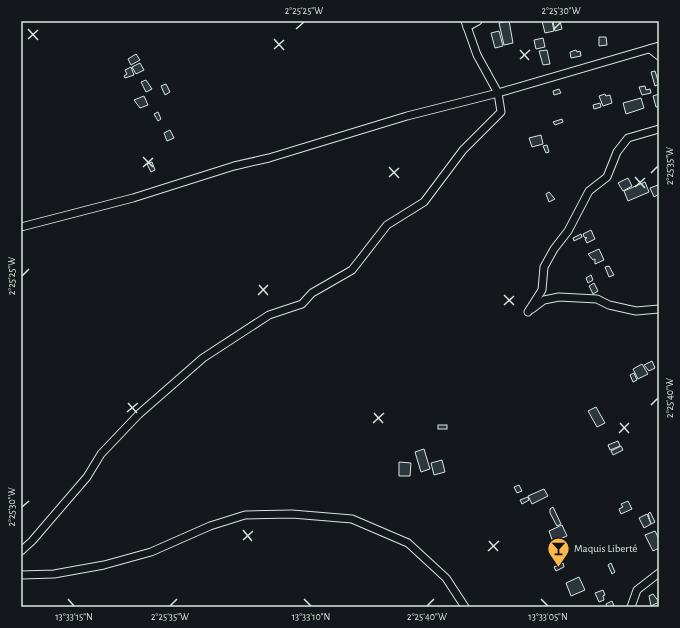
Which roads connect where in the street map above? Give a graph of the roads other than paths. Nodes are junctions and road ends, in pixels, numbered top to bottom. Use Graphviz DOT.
graph roads {
  1 [pos="478,21"];
  2 [pos="466,24"];
  3 [pos="659,46"];
  4 [pos="650,49"];
  5 [pos="659,56"];
  6 [pos="498,93"];
  7 [pos="659,129"];
  8 [pos="21,227"];
  9 [pos="659,309"];
  10 [pos="21,551"];
  11 [pos="659,573"];
  12 [pos="21,575"];
  13 [pos="465,607"];
  14 [pos="631,607"];
  1 -- 2 [label="street"];
  2 -- 6 [label="street"];
  3 -- 4 [label="street"];
  4 -- 5 [label="street"];
  4 -- 6 [label="street"];
  6 -- 8 [label="street"];
  6 -- 10 [label="street"];
  7 -- 9 [label="street"];
  11 -- 14 [label="street"];
  12 -- 13 [label="street"];
}
